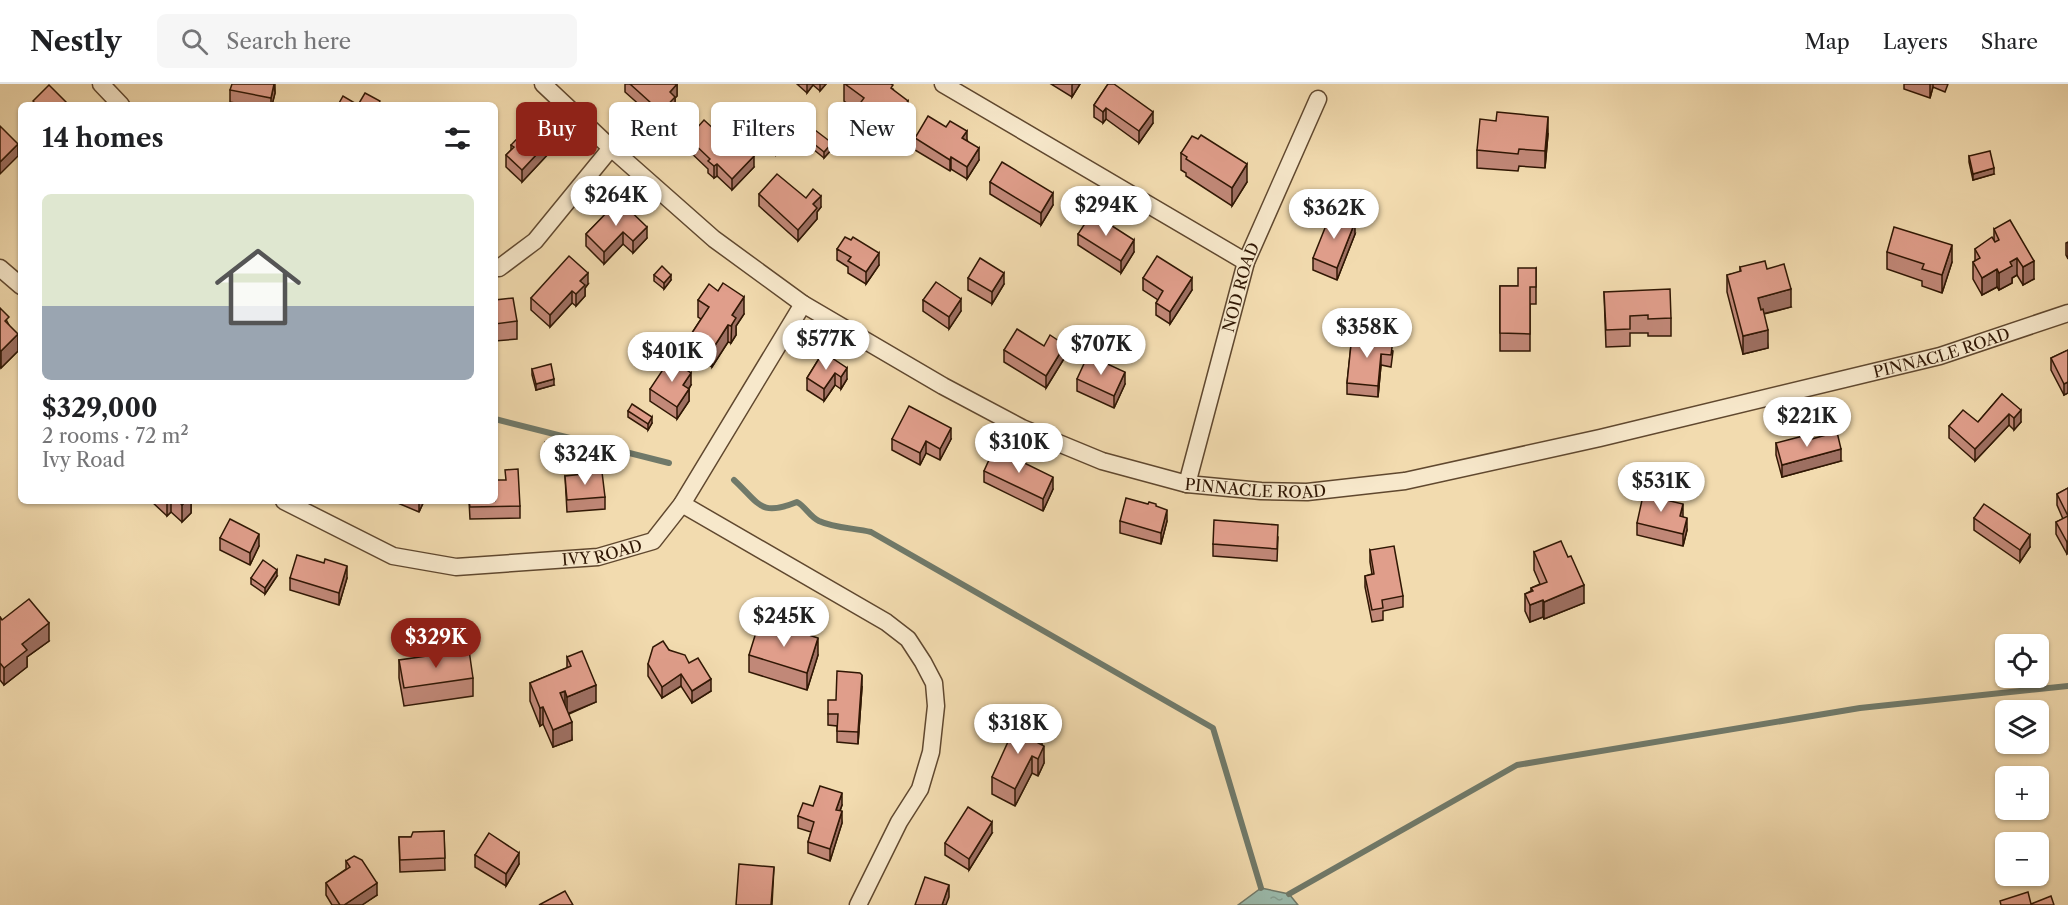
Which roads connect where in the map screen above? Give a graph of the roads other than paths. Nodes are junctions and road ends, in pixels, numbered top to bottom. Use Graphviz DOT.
graph roads {
  1 [pos="101,84"];
  2 [pos="543,84"];
  3 [pos="942,84"];
  4 [pos="1318,99"];
  5 [pos="118,102"];
  6 [pos="609,147"];
  7 [pos="609,149"];
  8 [pos="619,156"];
  9 [pos="1246,262"];
  10 [pos="0,268"];
  11 [pos="498,268"];
  12 [pos="18,283"];
  13 [pos="803,304"];
  14 [pos="2068,313"];
  15 [pos="1187,484"];
  16 [pos="290,504"];
  17 [pos="682,504"];
  18 [pos="858,905"];
  1 -- 5 [label="street"];
  2 -- 6 [label="street, PINNACLE ROAD"];
  3 -- 9 [label="street"];
  4 -- 9 [label="street, NOD ROAD"];
  7 -- 11 [label="street"];
  8 -- 13 [label="street, PINNACLE ROAD"];
  9 -- 15 [label="street, NOD ROAD"];
  10 -- 12 [label="street"];
  13 -- 15 [label="street, PINNACLE ROAD"];
  13 -- 17 [label="street, IVY ROAD"];
  14 -- 15 [label="street, PINNACLE ROAD"];
  16 -- 17 [label="street, IVY ROAD"];
  17 -- 18 [label="street"];
}
